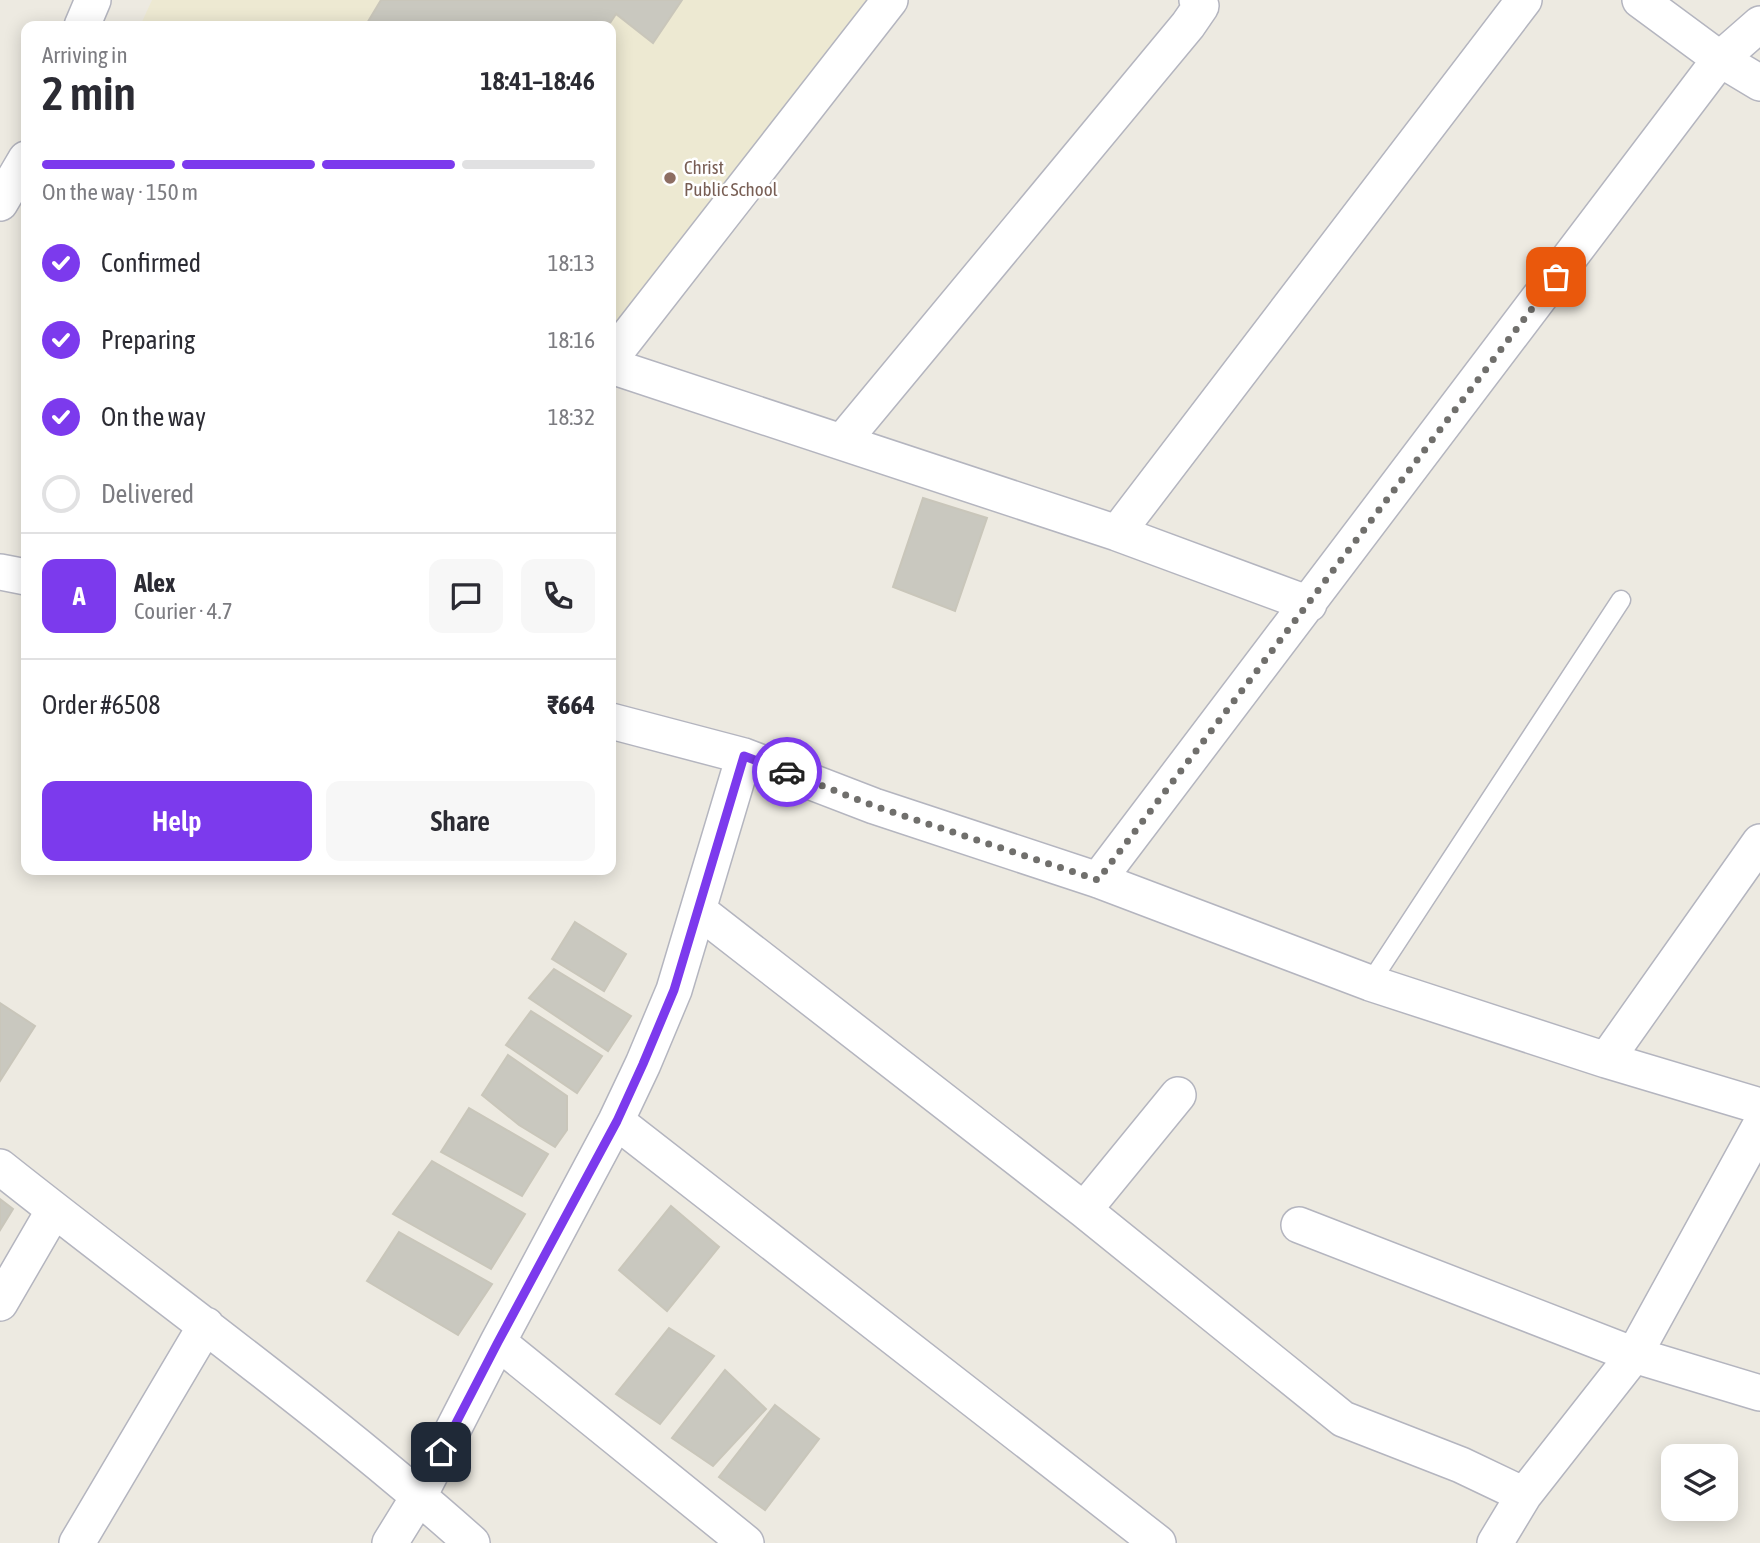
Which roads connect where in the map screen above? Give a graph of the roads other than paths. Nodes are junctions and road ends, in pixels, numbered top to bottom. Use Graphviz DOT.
graph roads {
  1 [pos="93,0"];
  2 [pos="890,0"];
  3 [pos="1197,0"];
  4 [pos="1524,0"];
  5 [pos="1640,0"];
  6 [pos="84,21"];
  7 [pos="1760,24"];
  8 [pos="1720,59"];
  9 [pos="1760,83"];
  10 [pos="21,167"];
  11 [pos="0,203"];
  12 [pos="616,352"];
  13 [pos="616,368"];
  14 [pos="842,442"];
  15 [pos="1117,533"];
  16 [pos="0,572"];
  17 [pos="21,577"];
  18 [pos="1621,600"];
  19 [pos="1309,604"];
  20 [pos="616,722"];
  21 [pos="744,756"];
  22 [pos="1760,842"];
  23 [pos="1098,880"];
  24 [pos="698,910"];
  25 [pos="1370,983"];
  26 [pos="1606,1060"];
  27 [pos="1178,1095"];
  28 [pos="1760,1106"];
  29 [pos="617,1121"];
  30 [pos="1760,1126"];
  31 [pos="0,1167"];
  32 [pos="54,1210"];
  33 [pos="1084,1210"];
  34 [pos="1299,1226"];
  35 [pos="0,1303"];
  36 [pos="206,1325"];
  37 [pos="498,1342"];
  38 [pos="1634,1355"];
  39 [pos="1760,1393"];
  40 [pos="1524,1495"];
  41 [pos="419,1496"];
  42 [pos="1152,1541"];
  43 [pos="77,1543"];
  44 [pos="390,1543"];
  45 [pos="472,1543"];
  46 [pos="746,1543"];
  47 [pos="1495,1543"];
  1 -- 6 [label="street"];
  2 -- 12 [label="street"];
  3 -- 14 [label="street"];
  4 -- 15 [label="street"];
  5 -- 8 [label="street"];
  7 -- 8 [label="street"];
  8 -- 9 [label="street"];
  8 -- 19 [label="street"];
  10 -- 11 [label="street"];
  13 -- 14 [label="street"];
  14 -- 15 [label="street"];
  15 -- 19 [label="street"];
  16 -- 17 [label="street"];
  18 -- 25 [label="lane"];
  19 -- 23 [label="street"];
  20 -- 21 [label="street"];
  21 -- 23 [label="street"];
  21 -- 24 [label="street"];
  22 -- 26 [label="street"];
  23 -- 25 [label="street"];
  24 -- 29 [label="street"];
  24 -- 33 [label="street"];
  25 -- 26 [label="street"];
  26 -- 28 [label="street"];
  27 -- 33 [label="street"];
  29 -- 37 [label="street"];
  29 -- 42 [label="street"];
  30 -- 38 [label="street"];
  31 -- 32 [label="street"];
  32 -- 35 [label="street"];
  32 -- 36 [label="street"];
  33 -- 40 [label="street"];
  34 -- 38 [label="street"];
  36 -- 41 [label="street"];
  36 -- 43 [label="street"];
  37 -- 41 [label="street"];
  37 -- 46 [label="street"];
  38 -- 39 [label="street"];
  38 -- 40 [label="street"];
  40 -- 47 [label="street"];
  41 -- 44 [label="street"];
  41 -- 45 [label="street"];
}
